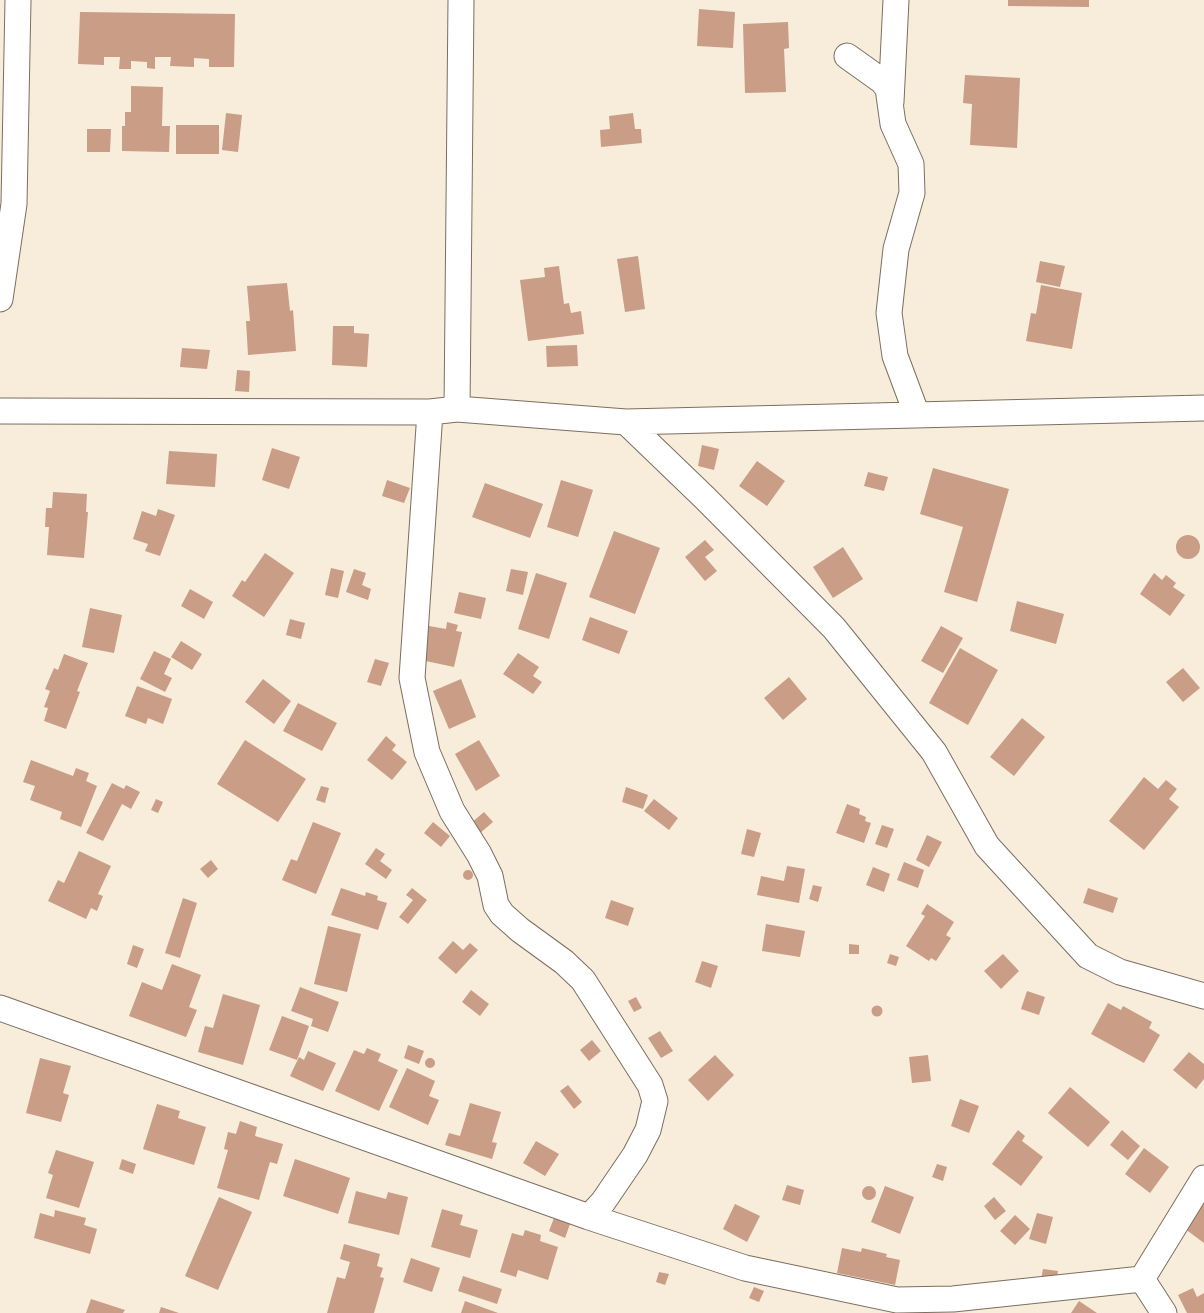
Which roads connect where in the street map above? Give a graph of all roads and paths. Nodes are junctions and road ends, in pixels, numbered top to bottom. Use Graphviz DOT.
graph roads {
  1 [pos="18,0"];
  2 [pos="461,0"];
  3 [pos="896,0"];
  4 [pos="847,56"];
  5 [pos="890,111"];
  6 [pos="0,299"];
  7 [pos="1204,408"];
  8 [pos="457,409"];
  9 [pos="0,410"];
  10 [pos="430,412"];
  11 [pos="917,415"];
  12 [pos="626,422"];
  13 [pos="1204,996"];
  14 [pos="0,1008"];
  15 [pos="1204,1178"];
  16 [pos="589,1217"];
  17 [pos="1142,1279"];
  18 [pos="1164,1313"];
  1 -- 6 [label="street"];
  2 -- 8 [label="street"];
  3 -- 5 [label="street"];
  4 -- 5 [label="street"];
  5 -- 11 [label="street"];
  7 -- 11 [label="street"];
  8 -- 10 [label="street"];
  8 -- 12 [label="street"];
  9 -- 10 [label="street"];
  10 -- 16 [label="street"];
  11 -- 12 [label="street"];
  12 -- 13 [label="street"];
  14 -- 16 [label="street"];
  15 -- 17 [label="street"];
  16 -- 17 [label="street"];
  17 -- 18 [label="street"];
}
